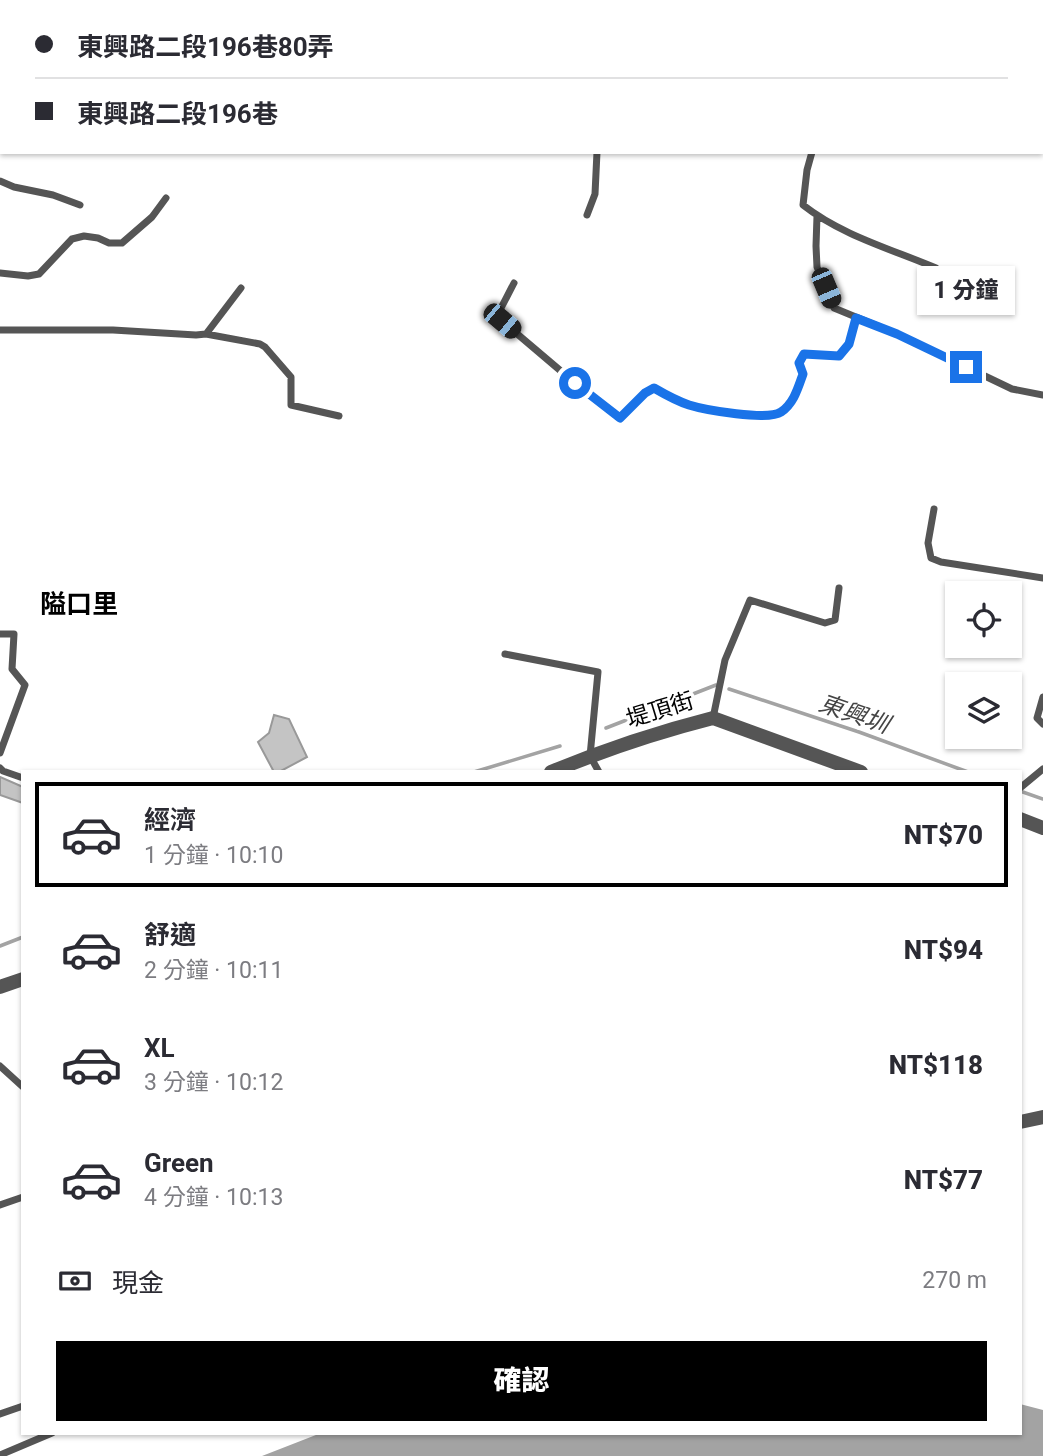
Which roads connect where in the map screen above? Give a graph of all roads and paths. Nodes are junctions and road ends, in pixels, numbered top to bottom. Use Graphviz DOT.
graph roads {
  1 [pos="597,154"];
  2 [pos="811,154"];
  3 [pos="0,181"];
  4 [pos="166,198"];
  5 [pos="80,205"];
  6 [pos="587,215"];
  7 [pos="817,216"];
  8 [pos="936,268"];
  9 [pos="0,273"];
  10 [pos="514,283"];
  11 [pos="241,288"];
  12 [pos="856,318"];
  13 [pos="0,330"];
  14 [pos="206,334"];
  15 [pos="1043,395"];
  16 [pos="339,416"];
  17 [pos="934,509"];
  18 [pos="1043,578"];
  19 [pos="839,588"];
  20 [pos="0,634"];
  21 [pos="505,654"];
  22 [pos="1043,697"];
  23 [pos="713,718"];
  24 [pos="1043,724"];
  25 [pos="0,753"];
  26 [pos="590,756"];
  27 [pos="0,768"];
  28 [pos="1043,769"];
  29 [pos="556,770"];
  30 [pos="598,770"];
  31 [pos="856,770"];
  32 [pos="21,777"];
  33 [pos="1022,786"];
  34 [pos="1022,820"];
  35 [pos="1043,828"];
  36 [pos="21,980"];
  37 [pos="0,987"];
  38 [pos="0,1066"];
  39 [pos="21,1085"];
  40 [pos="1043,1116"];
  41 [pos="1022,1121"];
  42 [pos="21,1198"];
  43 [pos="0,1205"];
  44 [pos="21,1407"];
  45 [pos="0,1414"];
  46 [pos="47,1435"];
  47 [pos="0,1455"];
  1 -- 6 [label="lane"];
  2 -- 7 [label="lane"];
  3 -- 5 [label="lane"];
  4 -- 9 [label="lane"];
  7 -- 8 [label="lane"];
  7 -- 12 [label="lane"];
  10 -- 12 [label="lane"];
  11 -- 14 [label="lane"];
  12 -- 15 [label="lane"];
  13 -- 14 [label="lane"];
  14 -- 16 [label="lane"];
  17 -- 18 [label="lane"];
  19 -- 23 [label="lane"];
  20 -- 25 [label="lane"];
  21 -- 26 [label="lane"];
  22 -- 24 [label="lane"];
  23 -- 26 [label="street, 堤頂街"];
  23 -- 31 [label="street, 堤頂街"];
  26 -- 29 [label="street, 堤頂街"];
  26 -- 30 [label="lane"];
  27 -- 32 [label="lane"];
  28 -- 33 [label="lane"];
  34 -- 35 [label="street"];
  36 -- 37 [label="street"];
  38 -- 39 [label="lane"];
  40 -- 41 [label="street"];
  42 -- 43 [label="lane"];
  44 -- 45 [label="lane"];
  46 -- 47 [label="lane"];
}
